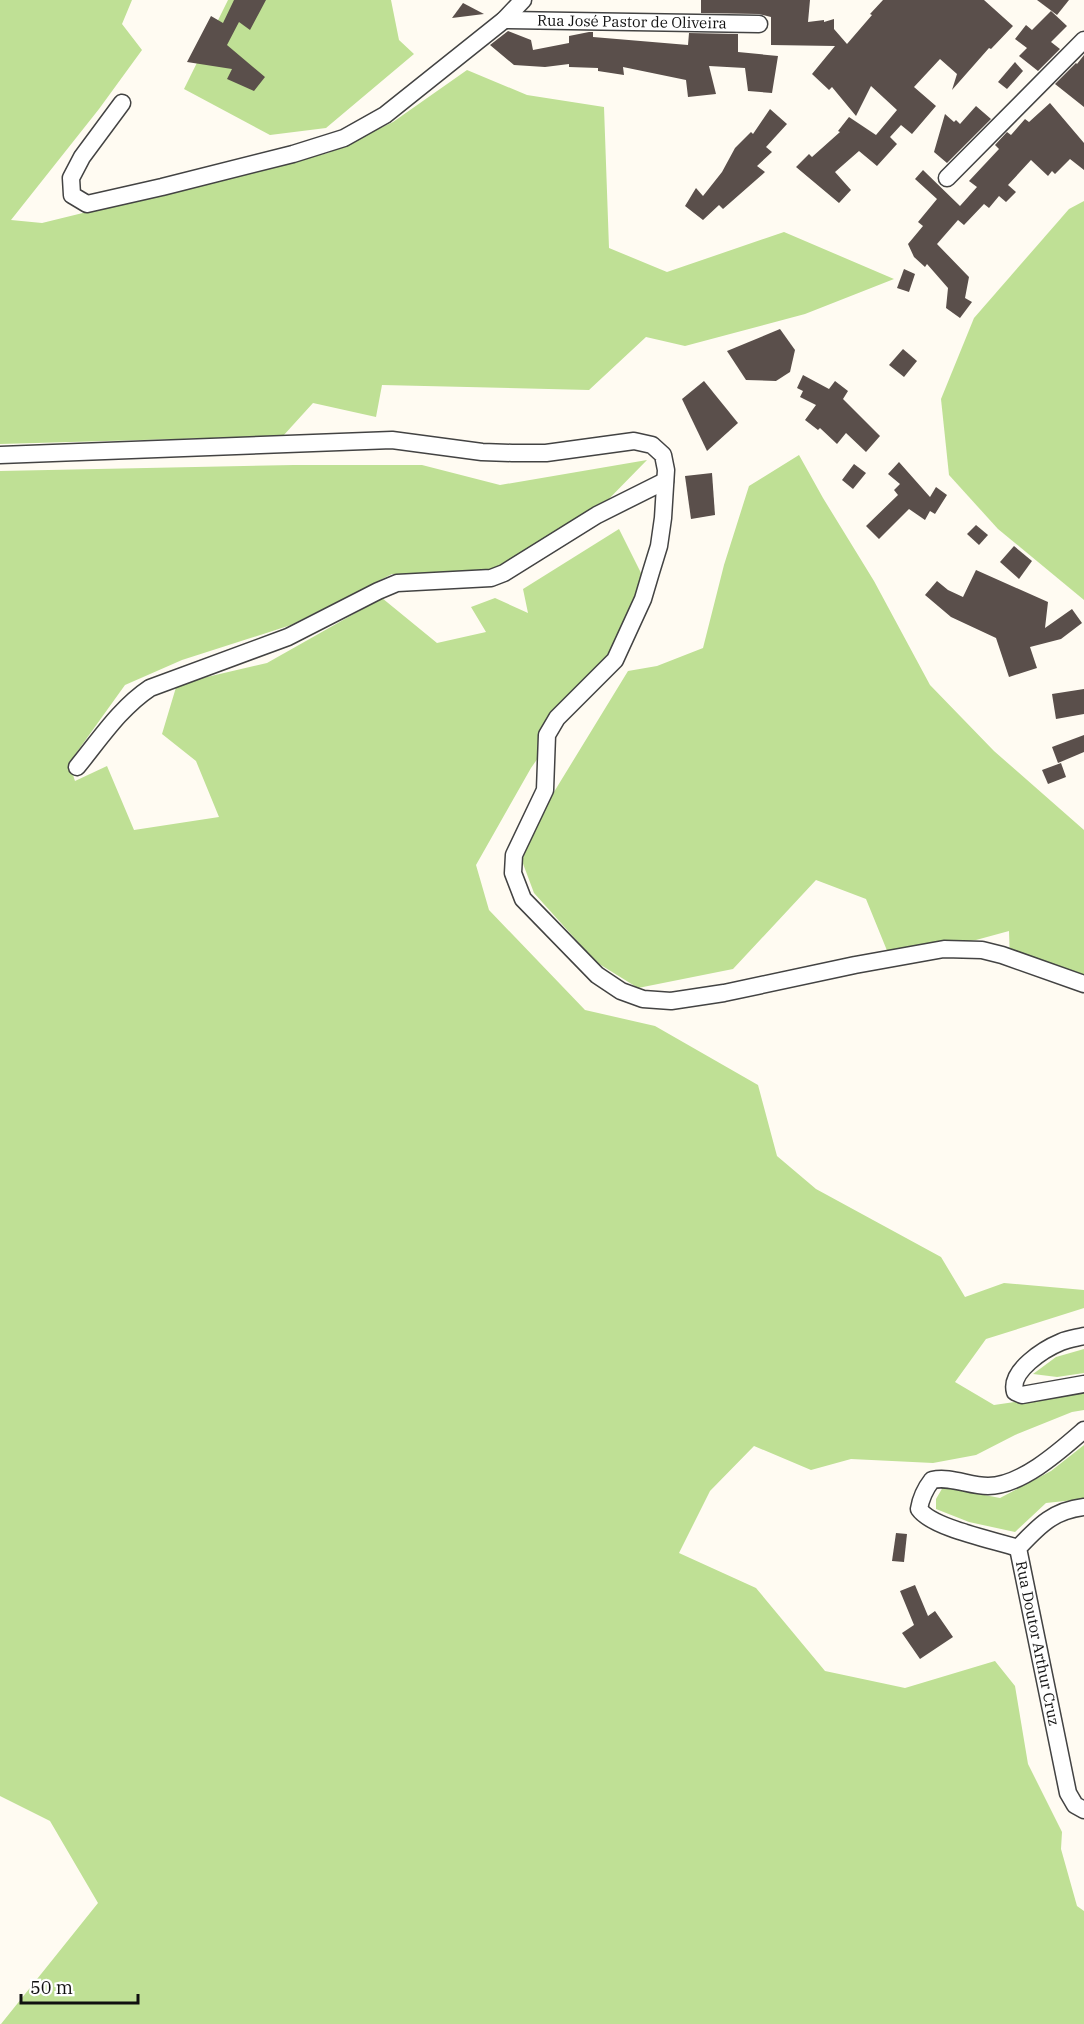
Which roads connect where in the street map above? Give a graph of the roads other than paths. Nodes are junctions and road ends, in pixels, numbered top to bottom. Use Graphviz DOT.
graph roads {
  1 [pos="523,0"];
  2 [pos="504,20"];
  3 [pos="759,24"];
  4 [pos="1084,40"];
  5 [pos="122,103"];
  6 [pos="947,178"];
  7 [pos="0,455"];
  8 [pos="665,481"];
  9 [pos="76,767"];
  10 [pos="1084,984"];
  11 [pos="1084,1336"];
  12 [pos="1084,1384"];
  13 [pos="1084,1430"];
  14 [pos="1084,1507"];
  15 [pos="1018,1548"];
  16 [pos="1084,1810"];
  1 -- 2 [label="street"];
  2 -- 3 [label="street, Rua José Pastor de Oliveira"];
  2 -- 5 [label="street"];
  4 -- 6 [label="street"];
  7 -- 8 [label="street"];
  8 -- 9 [label="street"];
  8 -- 10 [label="street"];
  11 -- 12 [label="street"];
  13 -- 15 [label="street"];
  14 -- 15 [label="street, Rua Doutor Arthur Cruz"];
  15 -- 16 [label="street, Rua Doutor Arthur Cruz"];
}
